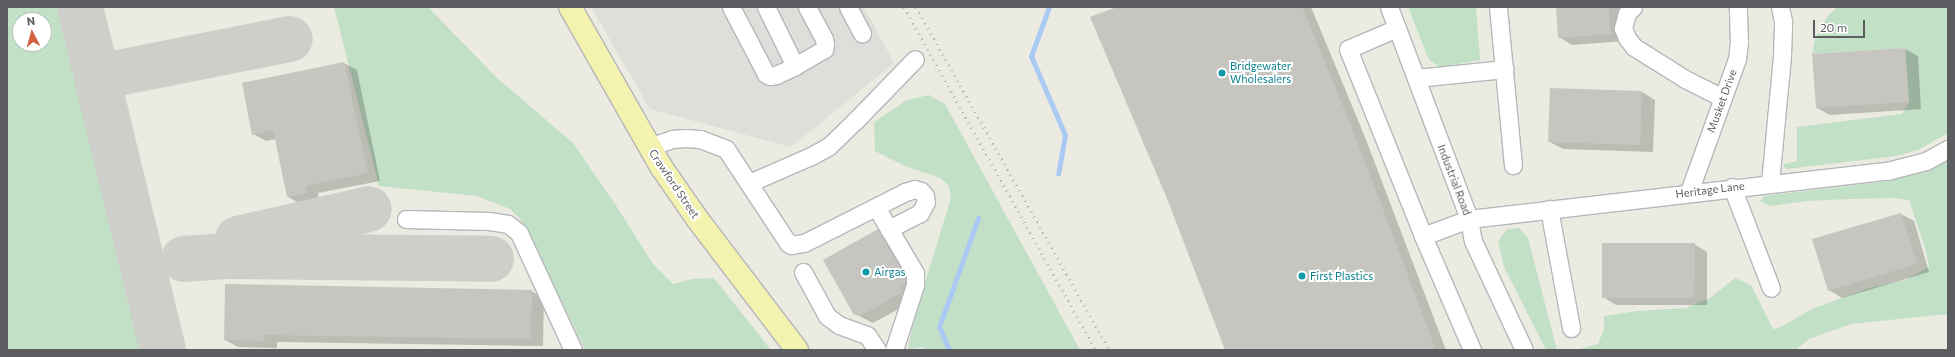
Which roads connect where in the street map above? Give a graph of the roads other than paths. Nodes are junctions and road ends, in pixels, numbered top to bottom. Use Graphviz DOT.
graph roads {
  1 [pos="570,7"];
  2 [pos="730,7"];
  3 [pos="766,7"];
  4 [pos="807,7"];
  5 [pos="848,7"];
  6 [pos="1389,7"];
  7 [pos="1498,7"];
  8 [pos="1633,7"];
  9 [pos="1738,7"];
  10 [pos="1780,7"];
  11 [pos="1397,28"];
  12 [pos="862,33"];
  13 [pos="915,59"];
  14 [pos="796,66"];
  15 [pos="1504,69"];
  16 [pos="1416,78"];
  17 [pos="1723,98"];
  18 [pos="649,147"];
  19 [pos="1948,149"];
  20 [pos="1513,165"];
  21 [pos="749,183"];
  22 [pos="1770,183"];
  23 [pos="1732,187"];
  24 [pos="1689,192"];
  25 [pos="876,207"];
  26 [pos="1549,209"];
  27 [pos="406,219"];
  28 [pos="1469,219"];
  29 [pos="889,229"];
  30 [pos="1423,236"];
  31 [pos="803,272"];
  32 [pos="1771,288"];
  33 [pos="1571,328"];
  34 [pos="573,350"];
  35 [pos="797,350"];
  36 [pos="878,350"];
  37 [pos="894,350"];
  38 [pos="1472,350"];
  39 [pos="1524,350"];
  1 -- 18 [label="main road, Crawford Street"];
  2 -- 14 [label="street"];
  3 -- 14 [label="street"];
  4 -- 14 [label="street"];
  5 -- 12 [label="street"];
  6 -- 11 [label="street, Industrial Road"];
  7 -- 15 [label="street"];
  8 -- 17 [label="street"];
  9 -- 17 [label="street, Musket Drive"];
  10 -- 22 [label="street"];
  11 -- 16 [label="street, Industrial Road"];
  11 -- 30 [label="street"];
  13 -- 21 [label="street"];
  15 -- 16 [label="street"];
  15 -- 20 [label="street"];
  16 -- 28 [label="street, Industrial Road"];
  17 -- 24 [label="street, Musket Drive"];
  18 -- 21 [label="street"];
  18 -- 35 [label="main road, Crawford Street"];
  19 -- 22 [label="street, Heritage Lane"];
  21 -- 25 [label="street"];
  22 -- 23 [label="street, Heritage Lane"];
  23 -- 24 [label="street, Heritage Lane"];
  23 -- 32 [label="street"];
  24 -- 26 [label="street, Heritage Lane"];
  25 -- 29 [label="street"];
  25 -- 29 [label="street"];
  26 -- 28 [label="street, Heritage Lane"];
  26 -- 33 [label="street"];
  27 -- 34 [label="street"];
  28 -- 30 [label="street, Heritage Lane"];
  28 -- 39 [label="street, Industrial Road"];
  29 -- 37 [label="street"];
  30 -- 38 [label="street"];
  31 -- 36 [label="street"];
}
